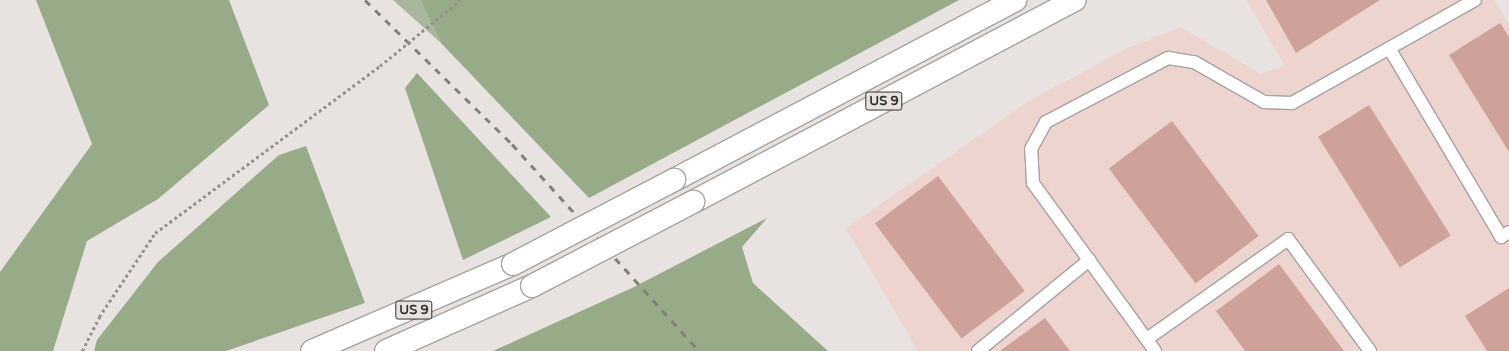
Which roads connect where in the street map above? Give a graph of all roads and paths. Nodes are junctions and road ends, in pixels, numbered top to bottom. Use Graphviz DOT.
graph roads {
  1 [pos="460,0"];
  2 [pos="1016,0"];
  3 [pos="1075,0"];
  4 [pos="1475,0"];
  5 [pos="1389,48"];
  6 [pos="1509,232"];
  7 [pos="1089,260"];
  8 [pos="1147,339"];
  9 [pos="82,351"];
  10 [pos="312,351"];
  11 [pos="386,351"];
  12 [pos="978,351"];
  13 [pos="1156,351"];
  14 [pos="1370,351"];
  1 -- 9 [label="path, bridge"];
  2 -- 10 [label="highway, US 9, bridge"];
  3 -- 11 [label="highway, US 9, bridge"];
  4 -- 5 [label="lane"];
  5 -- 6 [label="lane"];
  5 -- 7 [label="lane"];
  7 -- 8 [label="lane"];
  7 -- 12 [label="lane"];
  8 -- 13 [label="lane"];
  8 -- 14 [label="lane"];
}
